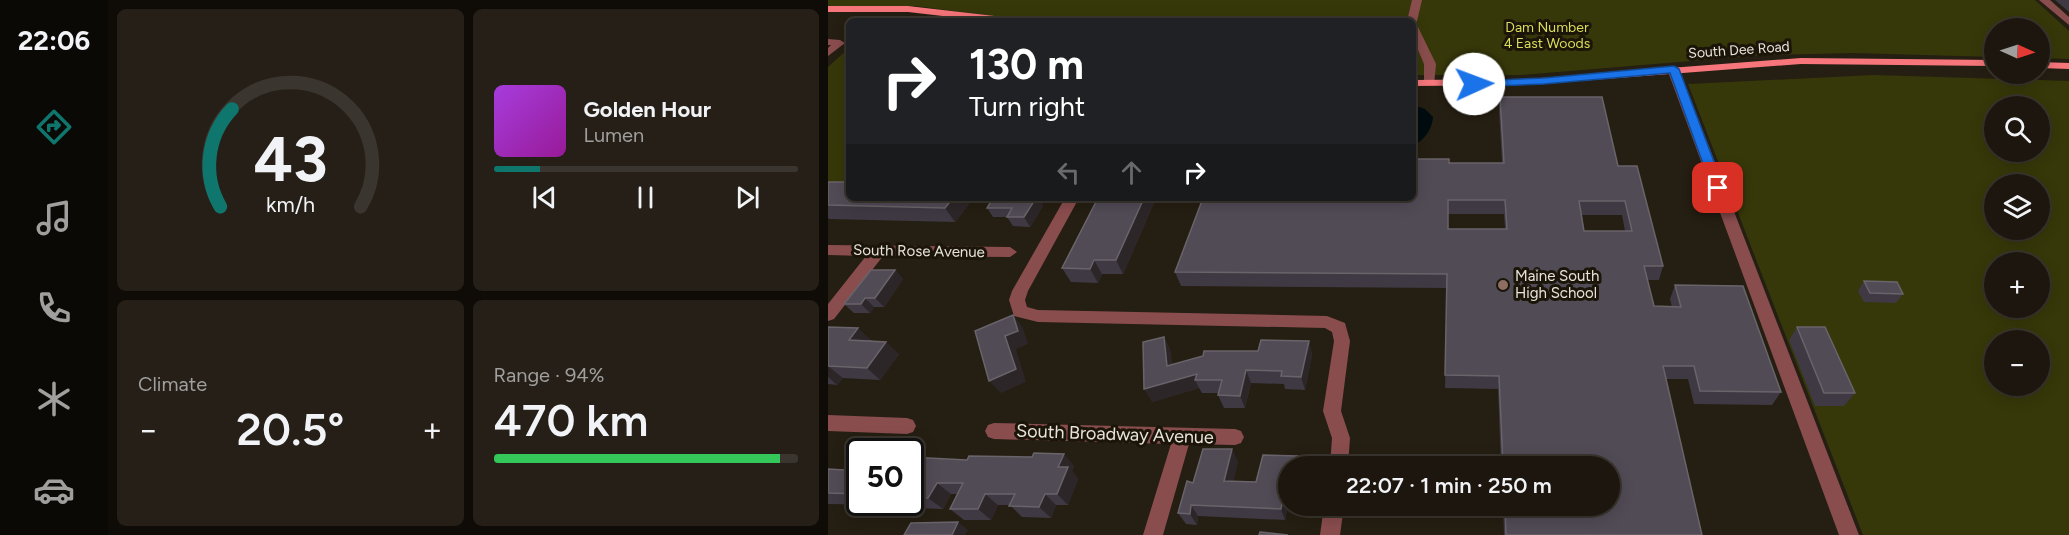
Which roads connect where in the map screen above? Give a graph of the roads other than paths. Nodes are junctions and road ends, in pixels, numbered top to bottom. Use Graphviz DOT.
graph roads {
  1 [pos="1417,0"];
  2 [pos="2044,0"];
  3 [pos="828,9"];
  4 [pos="828,17"];
  5 [pos="918,18"];
  6 [pos="986,18"];
  7 [pos="1412,18"];
  8 [pos="2068,20"];
  9 [pos="1416,34"];
  10 [pos="828,42"];
  11 [pos="828,53"];
  12 [pos="1984,63"];
  13 [pos="2050,65"];
  14 [pos="2069,66"];
  15 [pos="1674,69"];
  16 [pos="1416,83"];
  17 [pos="1430,83"];
  18 [pos="1070,201"];
  19 [pos="828,250"];
  20 [pos="879,250"];
  21 [pos="1010,252"];
  22 [pos="828,315"];
  23 [pos="828,423"];
  24 [pos="907,426"];
  25 [pos="994,431"];
  26 [pos="1182,436"];
  27 [pos="1235,437"];
  28 [pos="1340,456"];
  29 [pos="1333,516"];
  30 [pos="1153,535"];
  31 [pos="1330,535"];
  32 [pos="1849,535"];
  1 -- 7 [label="street"];
  2 -- 8 [label="street"];
  3 -- 6 [label="main road"];
  4 -- 5 [label="main road"];
  9 -- 17 [label="street"];
  10 -- 11 [label="street"];
  12 -- 15 [label="main road, South Dee Road"];
  13 -- 14 [label="main road"];
  15 -- 17 [label="main road, South Dee Road"];
  15 -- 32 [label="street"];
  16 -- 17 [label="main road, South Dee Road"];
  18 -- 28 [label="street"];
  19 -- 20 [label="street, South Rose Avenue"];
  20 -- 21 [label="street, South Rose Avenue"];
  20 -- 22 [label="street"];
  23 -- 24 [label="street"];
  25 -- 26 [label="street, South Broadway Avenue"];
  26 -- 27 [label="street, South Broadway Avenue"];
  26 -- 30 [label="street"];
  29 -- 31 [label="street"];
}
